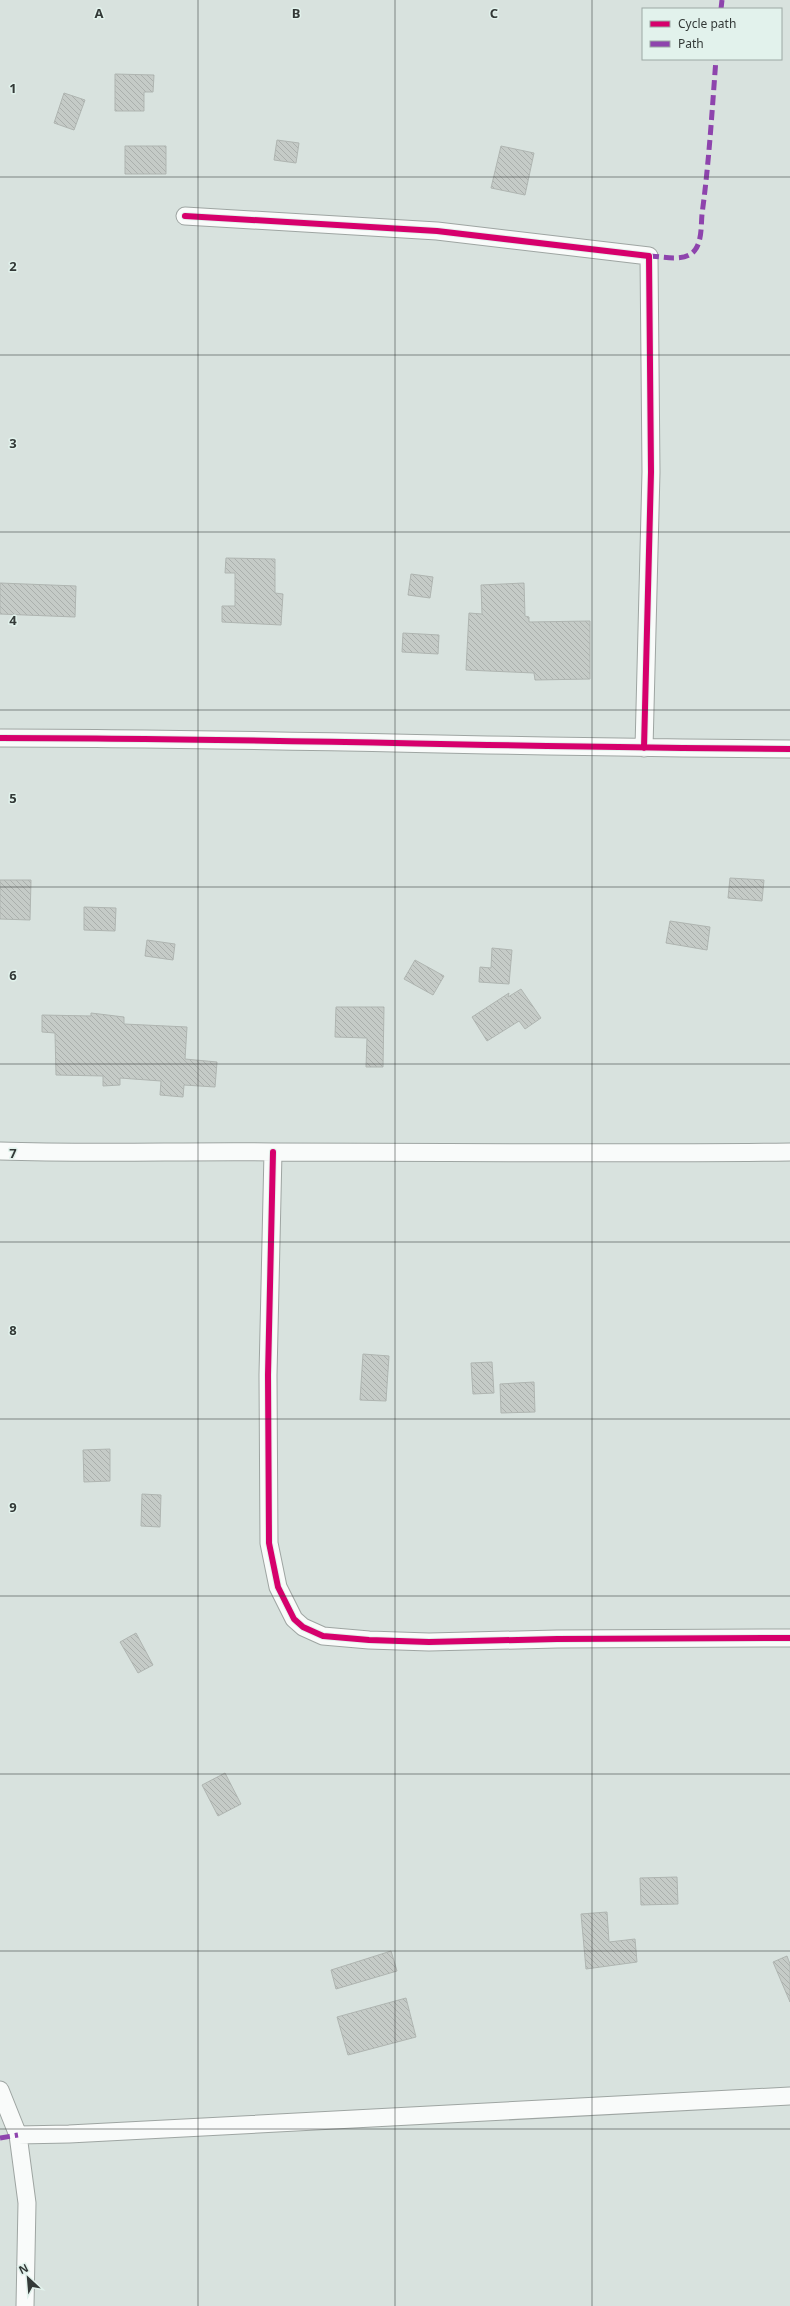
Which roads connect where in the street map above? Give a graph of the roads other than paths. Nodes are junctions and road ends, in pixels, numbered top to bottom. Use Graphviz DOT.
graph roads {
  1 [pos="185,216"];
  2 [pos="0,738"];
  3 [pos="644,748"];
  4 [pos="790,749"];
  5 [pos="0,1151"];
  6 [pos="273,1152"];
  7 [pos="790,1152"];
  8 [pos="790,1638"];
  9 [pos="0,2090"];
  10 [pos="790,2096"];
  11 [pos="18,2135"];
  12 [pos="24,2306"];
  1 -- 3 [label="street"];
  2 -- 3 [label="street"];
  3 -- 4 [label="street"];
  5 -- 6 [label="street"];
  6 -- 7 [label="street"];
  6 -- 8 [label="street"];
  9 -- 11 [label="street"];
  10 -- 11 [label="street"];
  11 -- 12 [label="street"];
}
